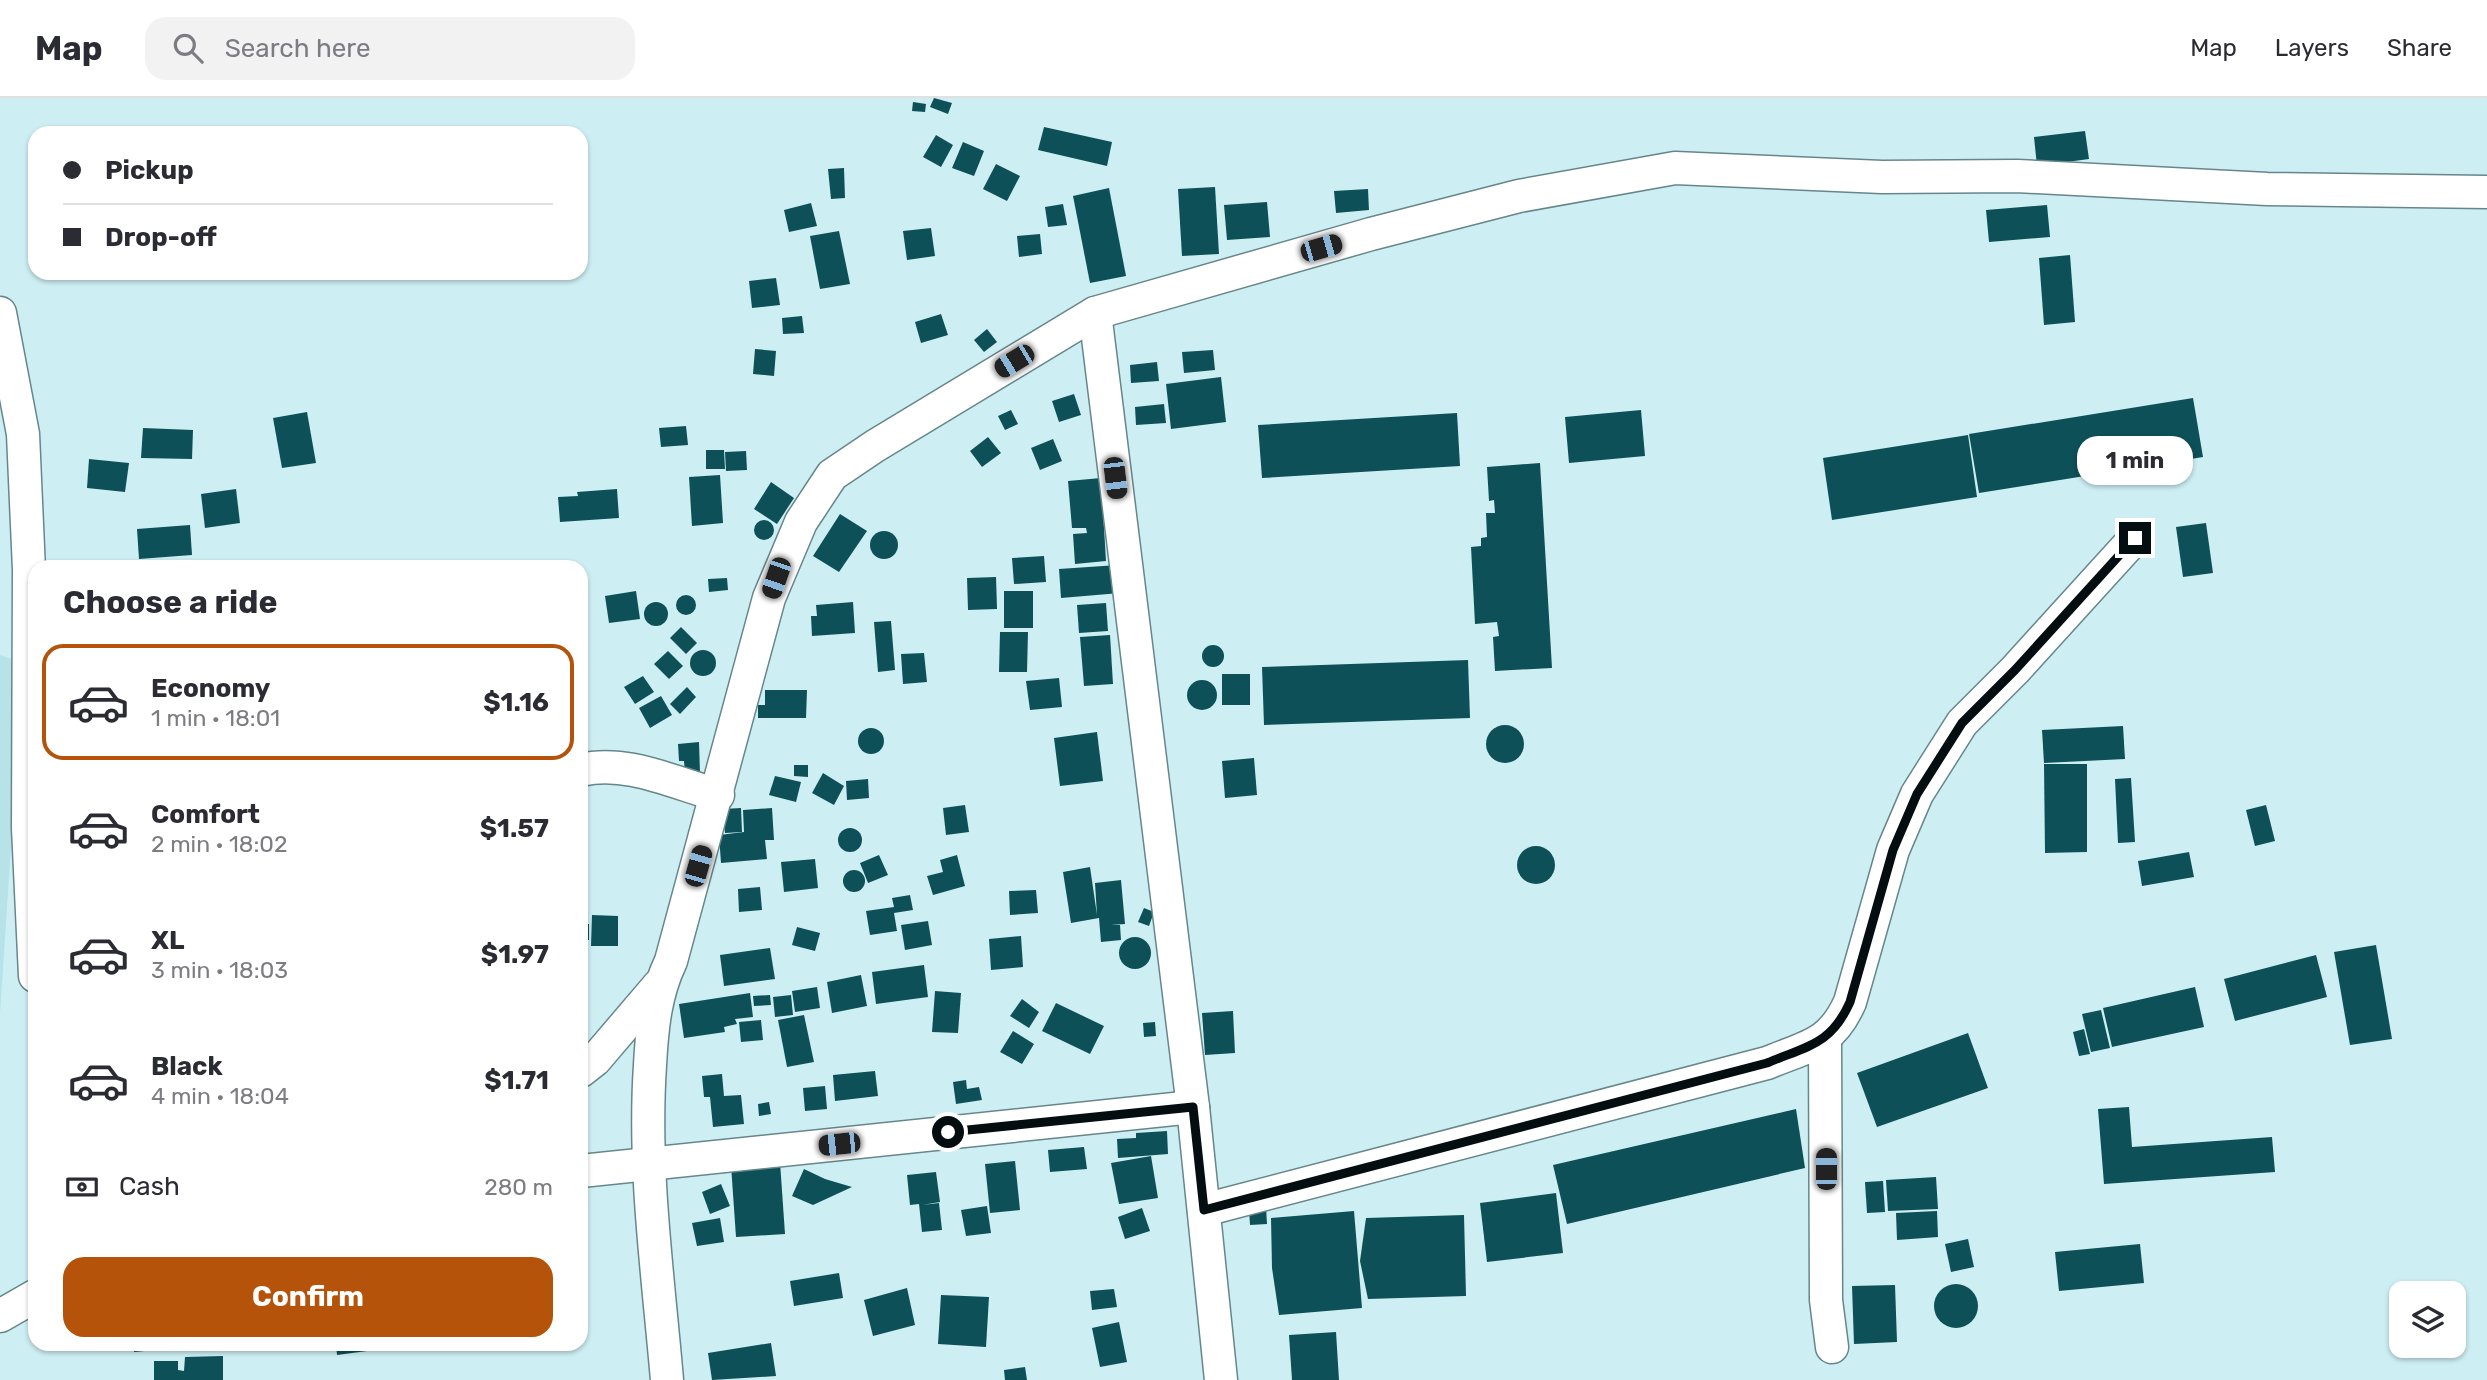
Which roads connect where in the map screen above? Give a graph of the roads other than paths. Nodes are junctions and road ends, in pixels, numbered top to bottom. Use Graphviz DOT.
graph roads {
  1 [pos="2487,192"];
  2 [pos="0,313"];
  3 [pos="1095,313"];
  4 [pos="2135,538"];
  5 [pos="14,569"];
  6 [pos="588,768"];
  7 [pos="28,781"];
  8 [pos="718,794"];
  9 [pos="659,985"];
  10 [pos="1825,1039"];
  11 [pos="588,1066"];
  12 [pos="1193,1107"];
  13 [pos="648,1163"];
  14 [pos="588,1170"];
  15 [pos="1204,1210"];
  16 [pos="28,1300"];
  17 [pos="0,1316"];
  18 [pos="1832,1348"];
  19 [pos="667,1380"];
  20 [pos="1221,1380"];
  1 -- 3 [label="street"];
  2 -- 5 [label="street"];
  3 -- 8 [label="street"];
  3 -- 12 [label="street"];
  4 -- 10 [label="street"];
  5 -- 7 [label="street"];
  6 -- 8 [label="street"];
  8 -- 9 [label="street"];
  9 -- 11 [label="street"];
  9 -- 13 [label="street"];
  10 -- 15 [label="street"];
  10 -- 18 [label="street"];
  12 -- 13 [label="street"];
  12 -- 15 [label="street"];
  13 -- 14 [label="street"];
  13 -- 19 [label="street"];
  15 -- 20 [label="street"];
  16 -- 17 [label="street"];
}
